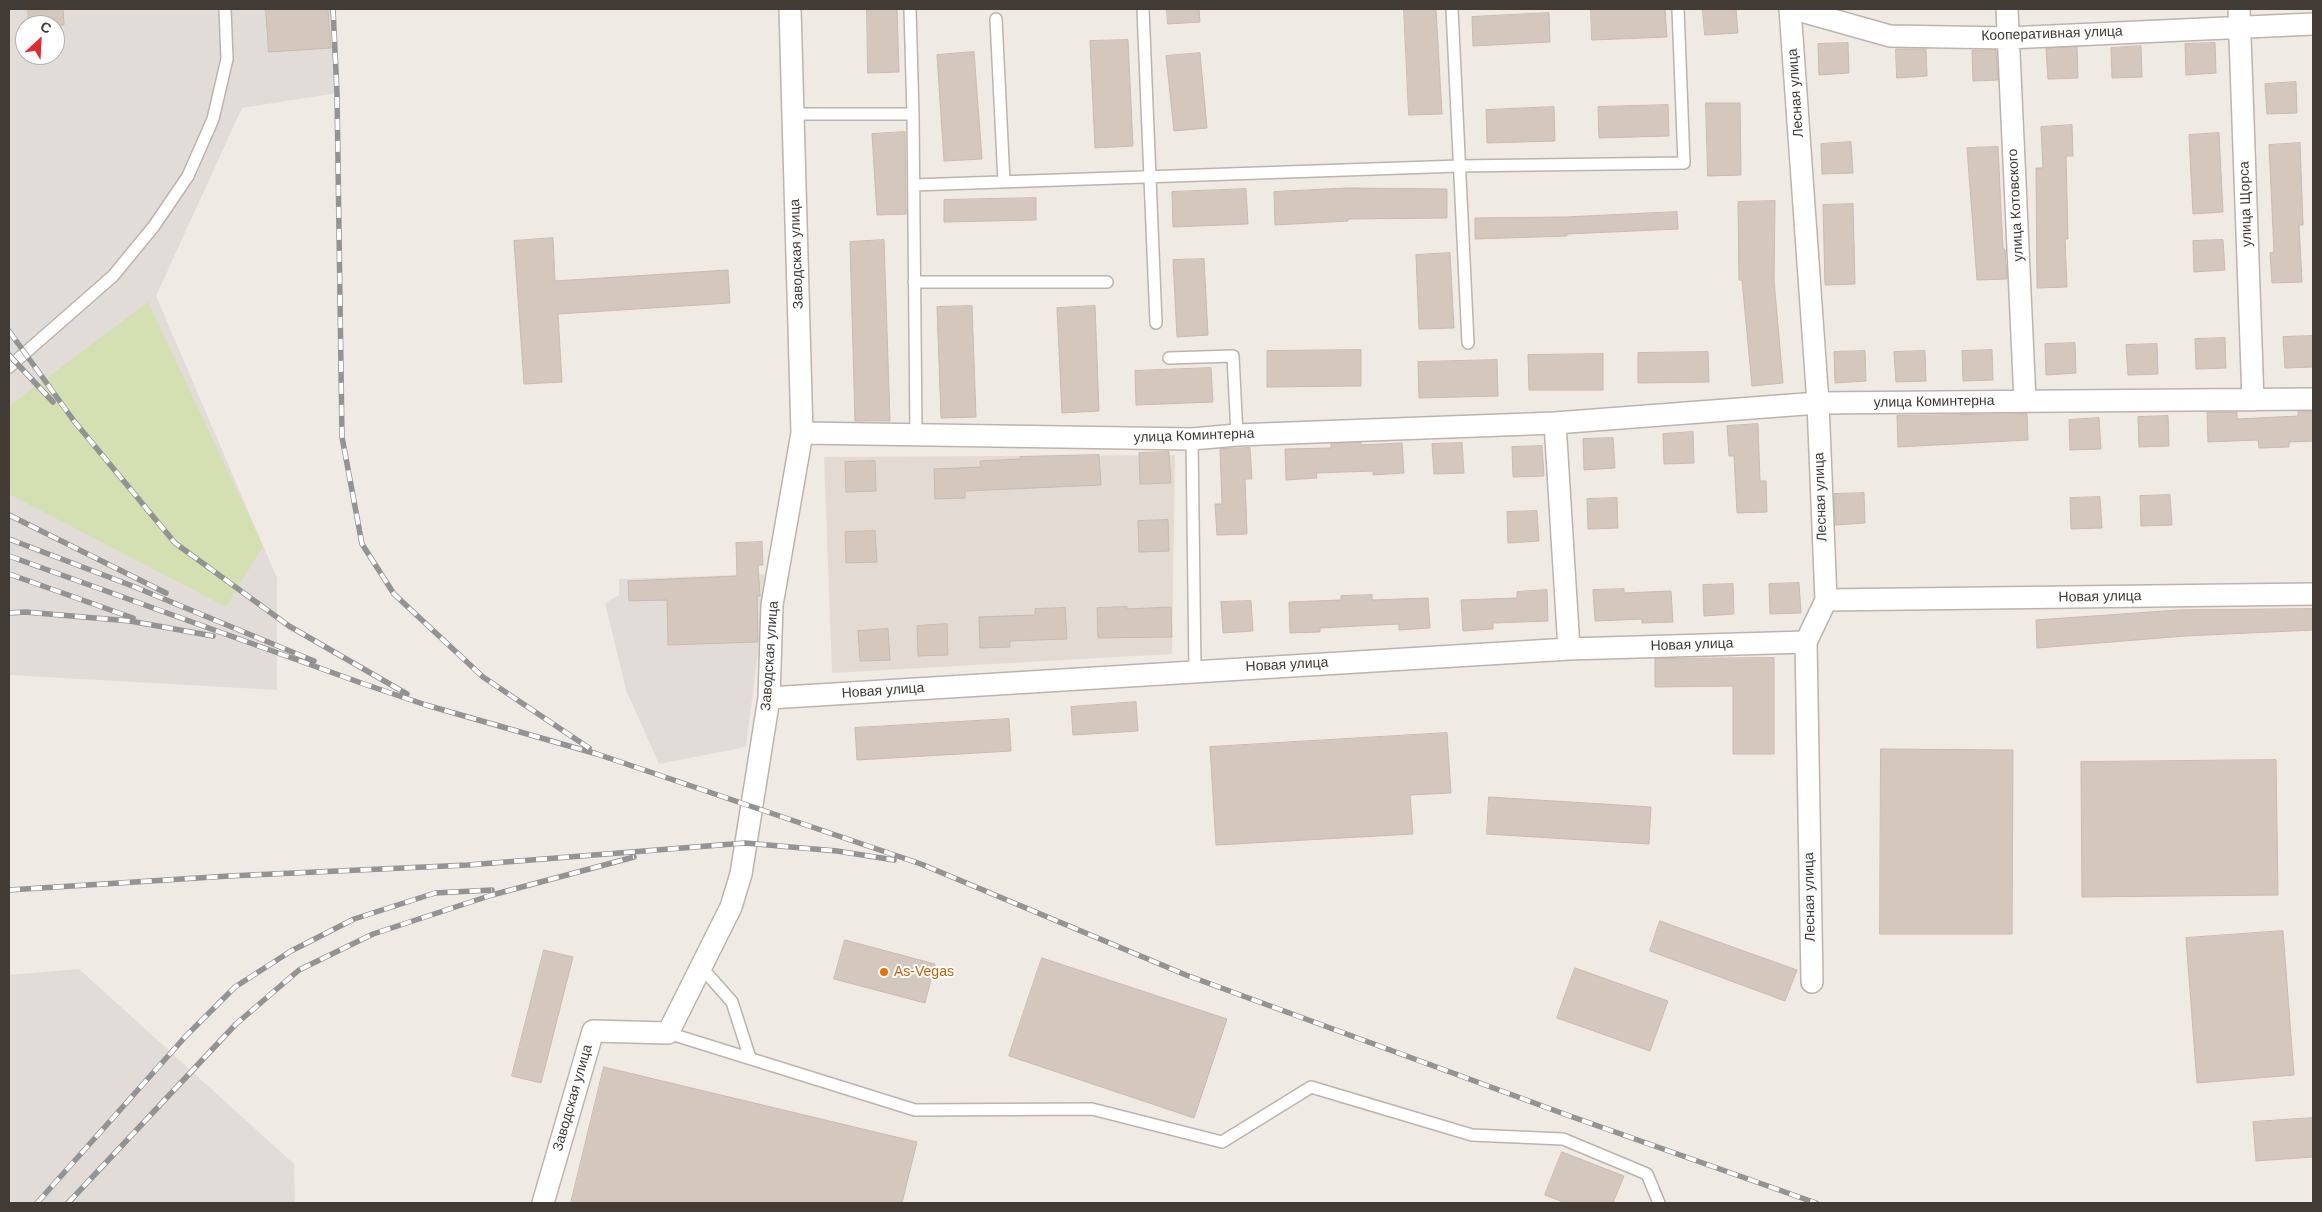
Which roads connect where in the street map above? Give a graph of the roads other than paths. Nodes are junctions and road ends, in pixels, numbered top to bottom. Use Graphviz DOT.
graph roads {
  1 [pos="225,9"];
  2 [pos="790,9"];
  3 [pos="910,9"];
  4 [pos="1143,9"];
  5 [pos="1452,9"];
  6 [pos="1678,9"];
  7 [pos="1792,9"];
  8 [pos="2007,9"];
  9 [pos="2240,17"];
  10 [pos="996,19"];
  11 [pos="2313,24"];
  12 [pos="2008,38"];
  13 [pos="793,114"];
  14 [pos="913,114"];
  15 [pos="1459,166"];
  16 [pos="1150,177"];
  17 [pos="1004,182"];
  18 [pos="914,185"];
  19 [pos="914,282"];
  20 [pos="1107,282"];
  21 [pos="1156,323"];
  22 [pos="1468,343"];
  23 [pos="1170,358"];
  24 [pos="9,367"];
  25 [pos="2313,399"];
  26 [pos="2253,400"];
  27 [pos="2025,401"];
  28 [pos="1818,403"];
  29 [pos="1555,423"];
  30 [pos="802,433"];
  31 [pos="916,435"];
  32 [pos="1237,435"];
  33 [pos="1192,439"];
  34 [pos="2313,594"];
  35 [pos="1826,600"];
  36 [pos="1806,642"];
  37 [pos="1569,649"];
  38 [pos="1195,670"];
  39 [pos="769,698"];
  40 [pos="702,968"];
  41 [pos="1812,982"];
  42 [pos="668,1033"];
  43 [pos="750,1058"];
  44 [pos="543,1203"];
  45 [pos="1659,1203"];
  1 -- 24 [label="lane"];
  2 -- 13 [label="street, Заводская улица"];
  3 -- 14 [label="lane"];
  4 -- 16 [label="lane"];
  5 -- 15 [label="lane"];
  6 -- 15 [label="lane"];
  7 -- 12 [label="street, Кооперативная улица"];
  7 -- 28 [label="street, Лесная улица"];
  8 -- 12 [label="street, улица Котовского"];
  9 -- 11 [label="street, Кооперативная улица"];
  9 -- 12 [label="street, Кооперативная улица"];
  9 -- 26 [label="street, улица Щорса"];
  10 -- 17 [label="lane"];
  12 -- 27 [label="street, улица Котовского"];
  13 -- 14 [label="lane"];
  13 -- 30 [label="street, Заводская улица"];
  14 -- 18 [label="lane"];
  15 -- 16 [label="lane"];
  15 -- 22 [label="lane"];
  16 -- 17 [label="lane"];
  16 -- 21 [label="lane"];
  17 -- 18 [label="lane"];
  18 -- 19 [label="lane"];
  19 -- 20 [label="lane"];
  19 -- 31 [label="lane"];
  23 -- 32 [label="lane"];
  25 -- 26 [label="street, улица Коминтерна"];
  26 -- 27 [label="street, улица Коминтерна"];
  27 -- 28 [label="street, улица Коминтерна"];
  28 -- 29 [label="street, улица Коминтерна"];
  28 -- 35 [label="street, Лесная улица"];
  29 -- 32 [label="street, улица Коминтерна"];
  29 -- 37 [label="street"];
  30 -- 31 [label="street, улица Коминтерна"];
  30 -- 39 [label="street, Заводская улица"];
  31 -- 33 [label="street, улица Коминтерна"];
  32 -- 33 [label="street, улица Коминтерна"];
  33 -- 38 [label="lane"];
  34 -- 35 [label="street, Новая улица"];
  35 -- 36 [label="street, Лесная улица"];
  36 -- 37 [label="street, Новая улица"];
  36 -- 41 [label="street, Лесная улица"];
  37 -- 38 [label="street, Новая улица"];
  38 -- 39 [label="street, Новая улица"];
  39 -- 40 [label="street, Заводская улица"];
  40 -- 42 [label="street, Заводская улица"];
  40 -- 43 [label="lane"];
  42 -- 43 [label="lane"];
  42 -- 44 [label="street, Заводская улица"];
  43 -- 45 [label="lane"];
}
